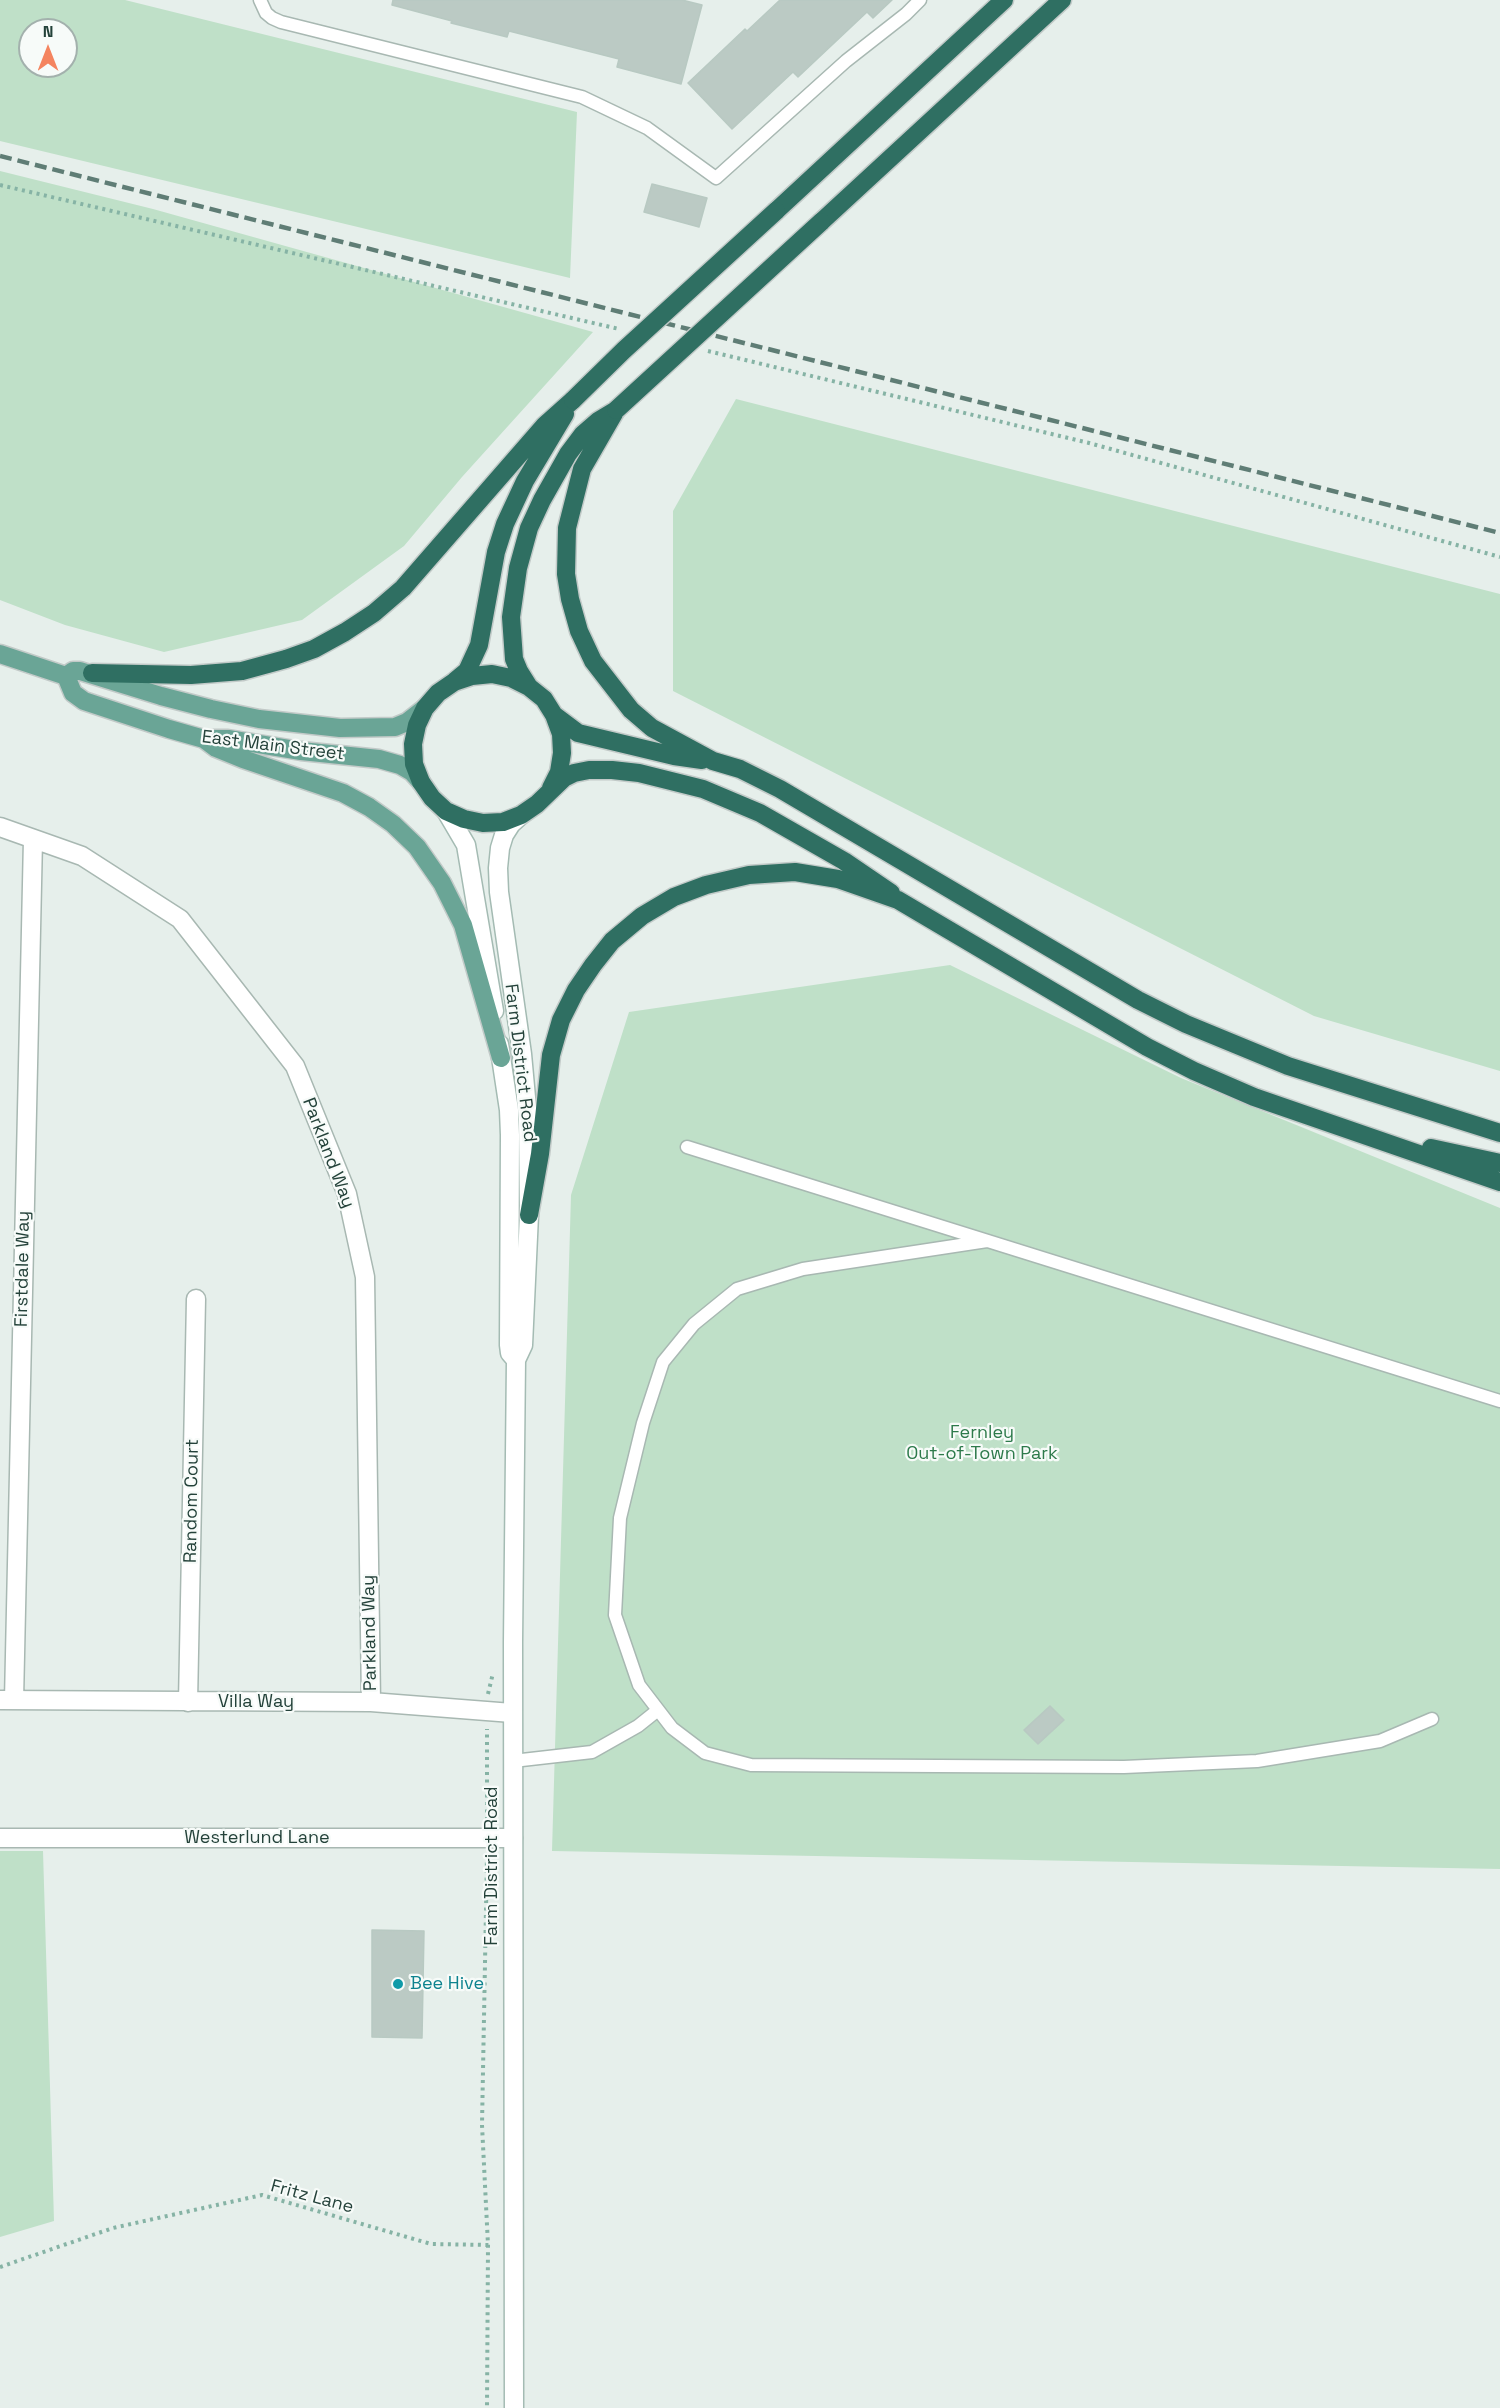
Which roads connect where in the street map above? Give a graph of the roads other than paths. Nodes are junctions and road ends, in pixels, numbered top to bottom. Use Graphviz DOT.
graph roads {
  1 [pos="260,0"];
  2 [pos="920,0"];
  3 [pos="1004,0"];
  4 [pos="1062,0"];
  5 [pos="573,400"];
  6 [pos="616,410"];
  7 [pos="0,654"];
  8 [pos="92,673"];
  9 [pos="66,676"];
  10 [pos="454,682"];
  11 [pos="529,687"];
  12 [pos="425,708"];
  13 [pos="554,715"];
  14 [pos="204,739"];
  15 [pos="713,761"];
  16 [pos="421,782"];
  17 [pos="550,790"];
  18 [pos="446,811"];
  19 [pos="521,815"];
  20 [pos="0,827"];
  21 [pos="33,839"];
  22 [pos="898,900"];
  23 [pos="501,1058"];
  24 [pos="1347,1130"];
  25 [pos="1500,1133"];
  26 [pos="687,1147"];
  27 [pos="1500,1163"];
  28 [pos="1500,1182"];
  29 [pos="529,1215"];
  30 [pos="987,1241"];
  31 [pos="196,1299"];
  32 [pos="516,1360"];
  33 [pos="1500,1401"];
  34 [pos="7,1700"];
  35 [pos="188,1702"];
  36 [pos="371,1702"];
  37 [pos="658,1710"];
  38 [pos="512,1713"];
  39 [pos="1432,1719"];
  40 [pos="513,1761"];
  41 [pos="0,1838"];
  42 [pos="513,1839"];
  43 [pos="514,2408"];
  1 -- 2 [label="lane"];
  3 -- 5 [label="highway, bridge"];
  4 -- 6 [label="highway, bridge"];
  5 -- 8 [label="highway"];
  5 -- 10 [label="highway"];
  6 -- 11 [label="highway"];
  6 -- 15 [label="highway"];
  7 -- 9 [label="main road, East Main Street"];
  8 -- 9 [label="main road, East Main Street"];
  8 -- 12 [label="main road, East Main Street"];
  9 -- 14 [label="main road, East Main Street"];
  10 -- 11 [label="highway"];
  10 -- 12 [label="highway"];
  11 -- 13 [label="highway"];
  12 -- 16 [label="highway"];
  13 -- 15 [label="highway"];
  13 -- 17 [label="highway"];
  14 -- 16 [label="main road, East Main Street"];
  14 -- 23 [label="main road"];
  15 -- 25 [label="highway"];
  16 -- 18 [label="highway"];
  17 -- 19 [label="highway"];
  17 -- 22 [label="highway"];
  18 -- 19 [label="highway"];
  18 -- 23 [label="street, Farm District Road"];
  19 -- 29 [label="street, Farm District Road"];
  20 -- 21 [label="street, Parkland Way"];
  21 -- 34 [label="street, Firstdale Way"];
  21 -- 36 [label="street, Parkland Way"];
  22 -- 24 [label="highway"];
  22 -- 29 [label="highway"];
  23 -- 32 [label="street, Farm District Road"];
  24 -- 27 [label="highway"];
  24 -- 28 [label="highway"];
  26 -- 30 [label="lane"];
  29 -- 32 [label="street, Farm District Road"];
  30 -- 33 [label="lane"];
  30 -- 37 [label="lane"];
  31 -- 35 [label="street, Random Court"];
  32 -- 38 [label="street, Farm District Road"];
  34 -- 35 [label="street, Villa Way"];
  35 -- 36 [label="street, Villa Way"];
  36 -- 38 [label="street, Villa Way"];
  37 -- 39 [label="lane"];
  37 -- 40 [label="lane"];
  38 -- 40 [label="street, Farm District Road"];
  40 -- 42 [label="street, Farm District Road"];
  41 -- 42 [label="street, Westerlund Lane"];
  42 -- 43 [label="street, Farm District Road"];
}
